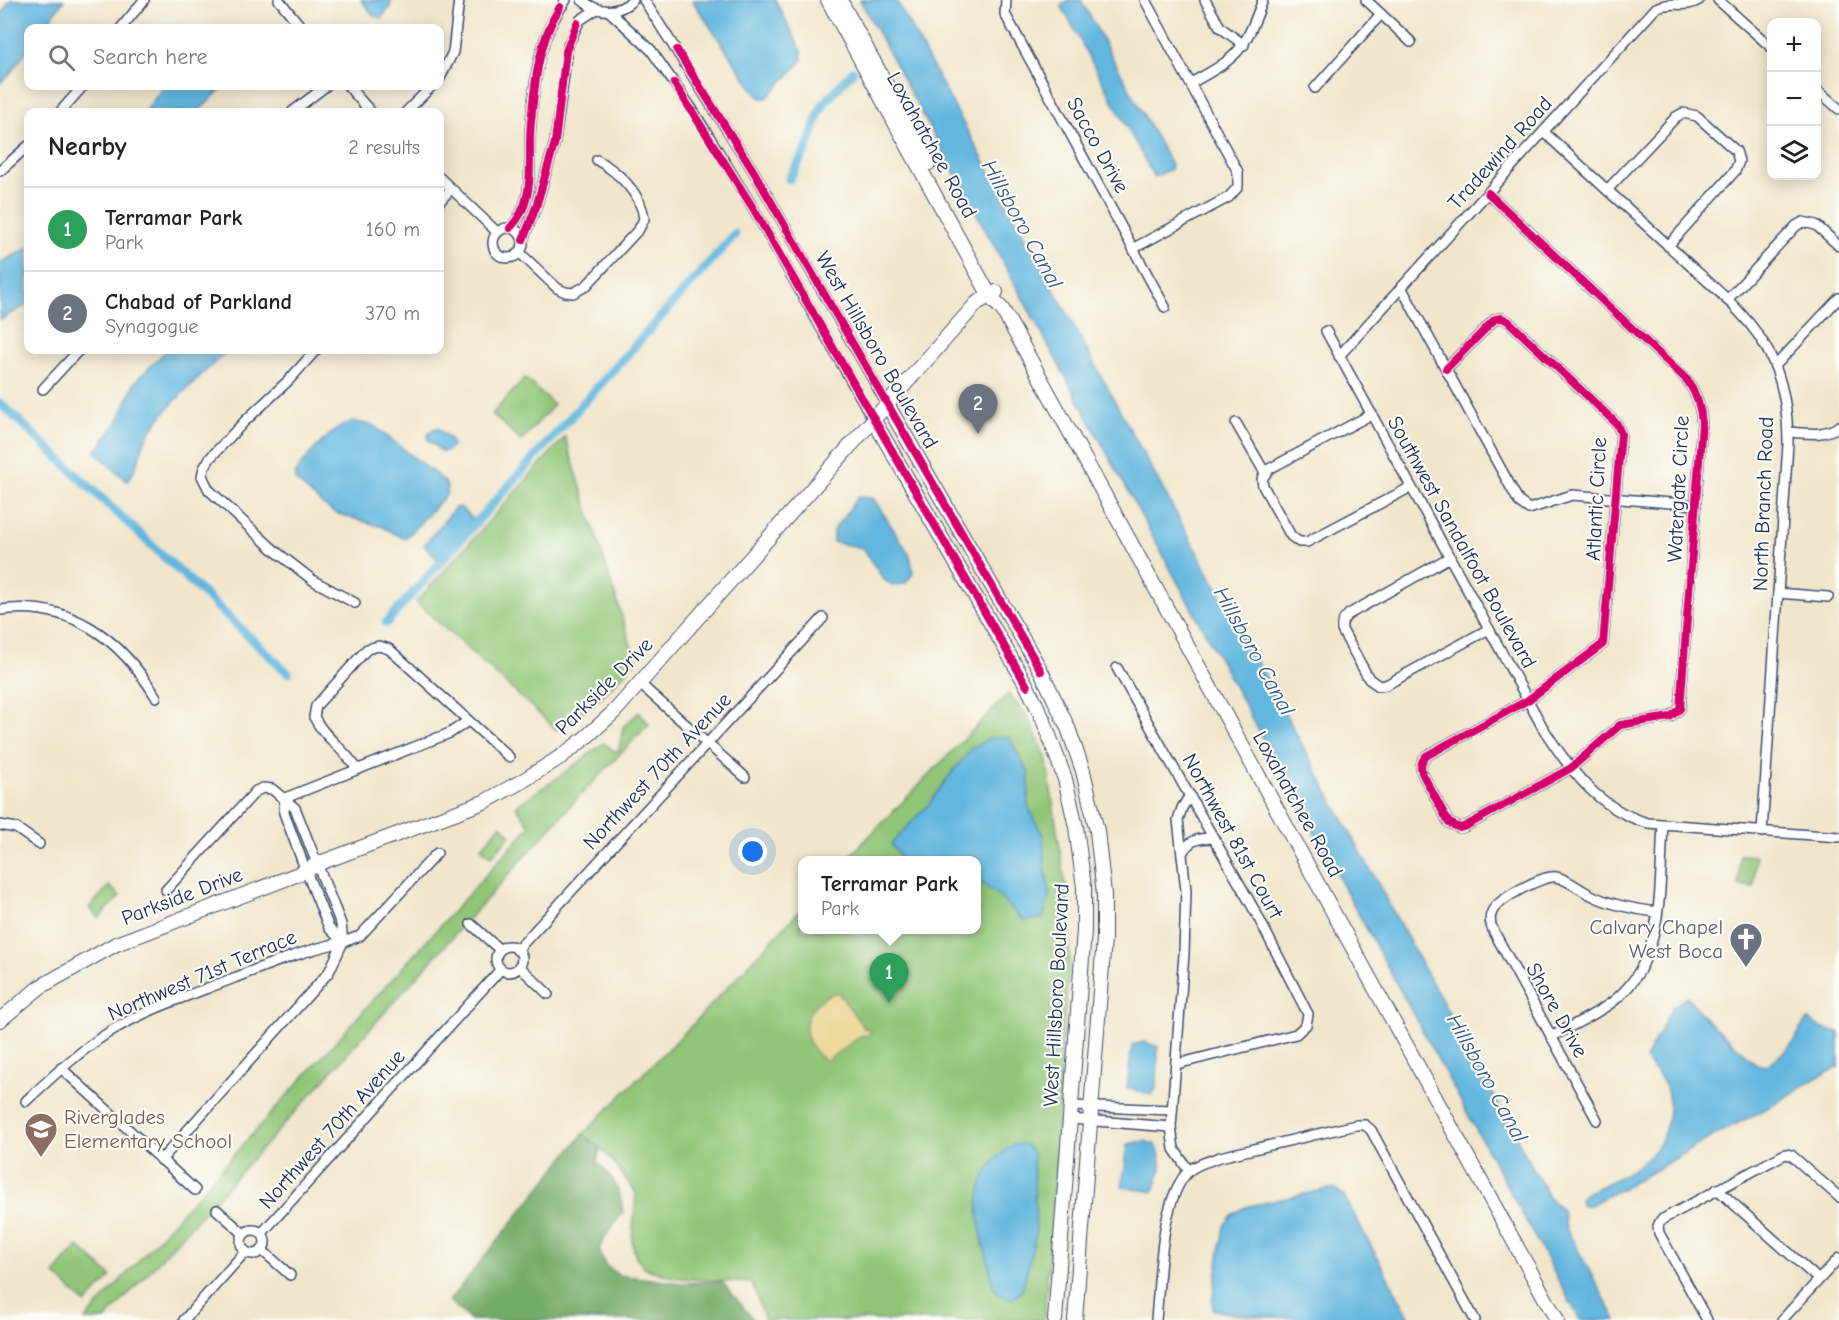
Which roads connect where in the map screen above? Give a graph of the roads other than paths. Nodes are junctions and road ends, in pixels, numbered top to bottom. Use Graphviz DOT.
graph roads {
  1 [pos="144,0"];
  2 [pos="279,0"];
  3 [pos="459,0"];
  4 [pos="566,0"];
  5 [pos="582,0"];
  6 [pos="633,0"];
  7 [pos="644,0"];
  8 [pos="828,0"];
  9 [pos="840,0"];
  10 [pos="1006,0"];
  11 [pos="1145,0"];
  12 [pos="1205,0"];
  13 [pos="1263,0"];
  14 [pos="1365,0"];
  15 [pos="1699,0"];
  16 [pos="1718,0"];
  17 [pos="597,9"];
  18 [pos="609,11"];
  19 [pos="1381,14"];
  20 [pos="125,24"];
  21 [pos="299,24"];
  22 [pos="1411,42"];
  23 [pos="1767,44"];
  24 [pos="1244,45"];
  25 [pos="444,70"];
  26 [pos="1191,83"];
  27 [pos="1315,88"];
  28 [pos="79,90"];
  29 [pos="321,90"];
  30 [pos="352,90"];
  31 [pos="428,90"];
  32 [pos="1821,93"];
  33 [pos="64,108"];
  34 [pos="297,108"];
  35 [pos="367,108"];
  36 [pos="410,108"];
  37 [pos="1839,109"];
  38 [pos="1544,132"];
  39 [pos="24,150"];
  40 [pos="597,160"];
  41 [pos="0,171"];
  42 [pos="444,182"];
  43 [pos="451,189"];
  44 [pos="1607,190"];
  45 [pos="1488,193"];
  46 [pos="444,197"];
  47 [pos="510,228"];
  48 [pos="497,232"];
  49 [pos="523,240"];
  50 [pos="1668,246"];
  51 [pos="1839,246"];
  52 [pos="1134,248"];
  53 [pos="519,253"];
  54 [pos="1401,287"];
  55 [pos="994,293"];
  56 [pos="1839,298"];
  57 [pos="1727,300"];
  58 [pos="1166,307"];
  59 [pos="1326,331"];
  60 [pos="75,354"];
  61 [pos="312,354"];
  62 [pos="1340,356"];
  63 [pos="1775,366"];
  64 [pos="1446,369"];
  65 [pos="43,389"];
  66 [pos="887,404"];
  67 [pos="1372,414"];
  68 [pos="873,419"];
  69 [pos="1236,423"];
  70 [pos="1839,426"];
  71 [pos="1788,432"];
  72 [pos="1264,473"];
  73 [pos="1411,487"];
  74 [pos="1616,498"];
  75 [pos="1696,505"];
  76 [pos="1450,557"];
  77 [pos="1778,593"];
  78 [pos="1828,597"];
  79 [pos="355,603"];
  80 [pos="0,610"];
  81 [pos="823,618"];
  82 [pos="1489,629"];
  83 [pos="1117,668"];
  84 [pos="639,683"];
  85 [pos="156,697"];
  86 [pos="1528,700"];
  87 [pos="468,721"];
  88 [pos="708,743"];
  89 [pos="509,757"];
  90 [pos="1571,768"];
  91 [pos="357,769"];
  92 [pos="745,777"];
  93 [pos="1190,795"];
  94 [pos="285,798"];
  95 [pos="298,817"];
  96 [pos="287,821"];
  97 [pos="0,825"];
  98 [pos="1663,825"];
  99 [pos="1761,832"];
  100 [pos="1839,837"];
  101 [pos="1213,838"];
  102 [pos="39,844"];
  103 [pos="437,853"];
  104 [pos="1182,853"];
  105 [pos="312,867"];
  106 [pos="166,890"];
  107 [pos="336,912"];
  108 [pos="1657,912"];
  109 [pos="324,916"];
  110 [pos="471,924"];
  111 [pos="343,942"];
  112 [pos="500,950"];
  113 [pos="517,950"];
  114 [pos="519,966"];
  115 [pos="501,969"];
  116 [pos="548,994"];
  117 [pos="0,1020"];
  118 [pos="1551,1037"];
  119 [pos="1177,1064"];
  120 [pos="61,1068"];
  121 [pos="26,1101"];
  122 [pos="1172,1110"];
  123 [pos="1071,1112"];
  124 [pos="1091,1113"];
  125 [pos="1597,1120"];
  126 [pos="1171,1127"];
  127 [pos="161,1160"];
  128 [pos="1189,1171"];
  129 [pos="1717,1189"];
  130 [pos="195,1190"];
  131 [pos="1839,1197"];
  132 [pos="217,1210"];
  133 [pos="262,1233"];
  134 [pos="244,1234"];
  135 [pos="263,1251"];
  136 [pos="245,1252"];
  137 [pos="1839,1258"];
  138 [pos="290,1275"];
  139 [pos="1818,1279"];
  140 [pos="184,1320"];
  141 [pos="1055,1320"];
  142 [pos="1075,1320"];
  143 [pos="1156,1320"];
  144 [pos="1475,1320"];
  145 [pos="1557,1320"];
  146 [pos="1707,1320"];
  147 [pos="1782,1320"];
  1 -- 20 [label="street"];
  2 -- 21 [label="street"];
  3 -- 25 [label="street"];
  4 -- 47 [label="street"];
  5 -- 17 [label="street"];
  6 -- 18 [label="street"];
  7 -- 66 [label="street, West Hillsboro Boulevard"];
  8 -- 55 [label="street, Loxahatchee Road"];
  9 -- 55 [label="street, Loxahatchee Road"];
  10 -- 52 [label="street, Sacco Drive"];
  11 -- 26 [label="street"];
  12 -- 24 [label="street"];
  13 -- 24 [label="street"];
  14 -- 19 [label="street"];
  15 -- 38 [label="street, Tradewind Road"];
  16 -- 23 [label="street"];
  17 -- 18 [label="street"];
  17 -- 49 [label="street"];
  18 -- 68 [label="street, West Hillsboro Boulevard"];
  19 -- 22 [label="street"];
  19 -- 27 [label="street"];
  24 -- 26 [label="street"];
  26 -- 52 [label="street"];
  28 -- 33 [label="street"];
  29 -- 34 [label="street"];
  30 -- 35 [label="street"];
  31 -- 36 [label="street"];
  32 -- 37 [label="street"];
  38 -- 44 [label="street, North Branch Road"];
  38 -- 45 [label="street, Tradewind Road"];
  39 -- 41 [label="street"];
  40 -- 53 [label="street"];
  42 -- 43 [label="street"];
  43 -- 46 [label="street"];
  43 -- 48 [label="street"];
  44 -- 50 [label="street, North Branch Road"];
  44 -- 50 [label="street"];
  45 -- 54 [label="street, Tradewind Road"];
  45 -- 75 [label="street, Watergate Circle"];
  47 -- 48 [label="street"];
  47 -- 49 [label="street"];
  48 -- 53 [label="street"];
  49 -- 53 [label="street"];
  50 -- 57 [label="street, North Branch Road"];
  51 -- 57 [label="street"];
  52 -- 58 [label="street, Sacco Drive"];
  54 -- 62 [label="street, Tradewind Road"];
  54 -- 64 [label="street"];
  55 -- 66 [label="street, Parkside Drive"];
  55 -- 145 [label="street, Loxahatchee Road"];
  56 -- 63 [label="street"];
  57 -- 63 [label="street, North Branch Road"];
  59 -- 62 [label="street, Southwest Sandalfoot Boulevard"];
  60 -- 65 [label="street"];
  61 -- 79 [label="street"];
  62 -- 67 [label="street, Southwest Sandalfoot Boulevard"];
  63 -- 71 [label="street, North Branch Road"];
  64 -- 74 [label="street"];
  64 -- 74 [label="street, Atlantic Circle"];
  66 -- 68 [label="street, Parkside Drive"];
  66 -- 124 [label="street, West Hillsboro Boulevard"];
  67 -- 72 [label="street"];
  67 -- 73 [label="street, Southwest Sandalfoot Boulevard"];
  68 -- 84 [label="street, Parkside Drive"];
  68 -- 123 [label="street, West Hillsboro Boulevard"];
  69 -- 72 [label="street"];
  70 -- 71 [label="street"];
  71 -- 77 [label="street, North Branch Road"];
  72 -- 73 [label="street"];
  73 -- 76 [label="street, Southwest Sandalfoot Boulevard"];
  74 -- 75 [label="street"];
  74 -- 86 [label="street, Atlantic Circle"];
  75 -- 90 [label="street, Watergate Circle"];
  76 -- 82 [label="street, Southwest Sandalfoot Boulevard"];
  76 -- 82 [label="street"];
  77 -- 78 [label="street"];
  77 -- 99 [label="street, North Branch Road"];
  80 -- 85 [label="street"];
  81 -- 88 [label="street, Northwest 70th Avenue"];
  82 -- 86 [label="street, Southwest Sandalfoot Boulevard"];
  83 -- 93 [label="street, Northwest 81st Court"];
  84 -- 88 [label="street"];
  84 -- 105 [label="street, Parkside Drive"];
  86 -- 90 [label="street, Southwest Sandalfoot Boulevard"];
  86 -- 90 [label="street, Atlantic Circle"];
  87 -- 89 [label="street"];
  87 -- 91 [label="street"];
  87 -- 91 [label="street"];
  88 -- 92 [label="street"];
  88 -- 113 [label="street, Northwest 70th Avenue"];
  90 -- 98 [label="street, Southwest Sandalfoot Boulevard"];
  91 -- 94 [label="street"];
  93 -- 101 [label="street, Northwest 81st Court"];
  93 -- 104 [label="street"];
  94 -- 95 [label="street"];
  94 -- 96 [label="street"];
  94 -- 106 [label="street"];
  95 -- 96 [label="street"];
  95 -- 105 [label="street"];
  96 -- 105 [label="street"];
  97 -- 102 [label="street"];
  98 -- 99 [label="street, Southwest Sandalfoot Boulevard"];
  98 -- 108 [label="street"];
  99 -- 100 [label="street, Southwest Sandalfoot Boulevard"];
  101 -- 104 [label="street"];
  101 -- 119 [label="street, Northwest 81st Court"];
  103 -- 111 [label="street, Northwest 71st Terrace"];
  104 -- 119 [label="street"];
  105 -- 107 [label="street"];
  105 -- 109 [label="street"];
  105 -- 117 [label="street, Parkside Drive"];
  107 -- 109 [label="street"];
  107 -- 111 [label="street"];
  108 -- 118 [label="street"];
  108 -- 118 [label="street, Shore Drive"];
  109 -- 111 [label="street"];
  110 -- 112 [label="street"];
  111 -- 120 [label="street, Northwest 71st Terrace"];
  111 -- 127 [label="street"];
  112 -- 113 [label="street"];
  112 -- 115 [label="street"];
  113 -- 114 [label="street"];
  114 -- 115 [label="street"];
  114 -- 116 [label="street"];
  115 -- 133 [label="street, Northwest 70th Avenue"];
  118 -- 125 [label="street, Shore Drive"];
  119 -- 122 [label="street"];
  120 -- 121 [label="street, Northwest 71st Terrace"];
  120 -- 127 [label="street"];
  122 -- 124 [label="street"];
  122 -- 126 [label="street"];
  123 -- 124 [label="street"];
  123 -- 141 [label="street, West Hillsboro Boulevard"];
  124 -- 126 [label="street"];
  124 -- 142 [label="street, West Hillsboro Boulevard"];
  126 -- 128 [label="street"];
  127 -- 130 [label="street"];
  128 -- 143 [label="street"];
  128 -- 144 [label="street"];
  129 -- 131 [label="street"];
  129 -- 139 [label="street"];
  129 -- 146 [label="street"];
  132 -- 134 [label="street"];
  133 -- 134 [label="street"];
  133 -- 135 [label="street"];
  134 -- 136 [label="street"];
  135 -- 136 [label="street"];
  135 -- 138 [label="street"];
  136 -- 140 [label="street"];
  137 -- 139 [label="street"];
  139 -- 147 [label="street"];
}
